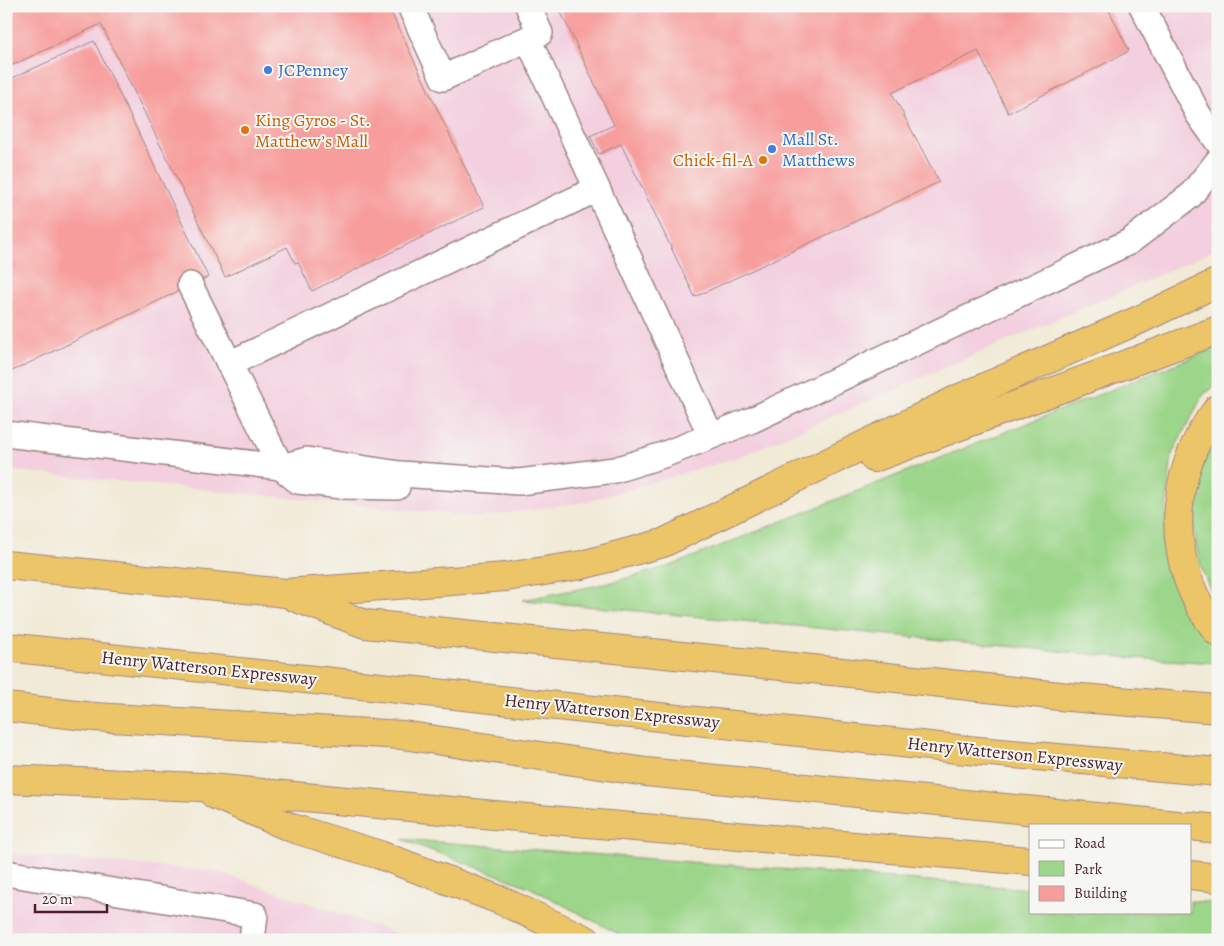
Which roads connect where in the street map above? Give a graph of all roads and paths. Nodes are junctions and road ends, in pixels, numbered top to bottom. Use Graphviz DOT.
graph roads {
  1 [pos="410,6"];
  2 [pos="528,6"];
  3 [pos="1142,6"];
  4 [pos="528,39"];
  5 [pos="1218,142"];
  6 [pos="1218,161"];
  7 [pos="597,189"];
  8 [pos="1218,282"];
  9 [pos="190,285"];
  10 [pos="1218,330"];
  11 [pos="229,364"];
  12 [pos="1218,408"];
  13 [pos="6,434"];
  14 [pos="711,436"];
  15 [pos="282,467"];
  16 [pos="707,523"];
  17 [pos="6,565"];
  18 [pos="286,594"];
  19 [pos="1218,632"];
  20 [pos="6,647"];
  21 [pos="6,707"];
  22 [pos="1218,709"];
  23 [pos="1218,772"];
  24 [pos="6,778"];
  25 [pos="200,788"];
  26 [pos="1167,824"];
  27 [pos="1192,826"];
  28 [pos="1218,829"];
  29 [pos="1029,861"];
  30 [pos="6,872"];
  31 [pos="1192,875"];
  32 [pos="1218,878"];
  33 [pos="252,940"];
  34 [pos="586,940"];
  1 -- 4 [label="lane"];
  2 -- 4 [label="lane"];
  3 -- 5 [label="lane"];
  4 -- 7 [label="lane"];
  6 -- 14 [label="lane"];
  7 -- 11 [label="lane"];
  7 -- 14 [label="lane"];
  8 -- 16 [label="highway"];
  9 -- 11 [label="lane"];
  10 -- 16 [label="highway"];
  11 -- 15 [label="lane"];
  12 -- 19 [label="highway"];
  13 -- 15 [label="lane"];
  14 -- 15 [label="lane"];
  16 -- 18 [label="highway"];
  17 -- 18 [label="highway"];
  18 -- 22 [label="highway"];
  20 -- 23 [label="highway, Henry Watterson Expressway"];
  21 -- 26 [label="highway"];
  24 -- 25 [label="highway"];
  25 -- 29 [label="highway"];
  25 -- 34 [label="highway"];
  27 -- 28 [label="highway"];
  30 -- 33 [label="lane"];
  31 -- 32 [label="highway"];
}
